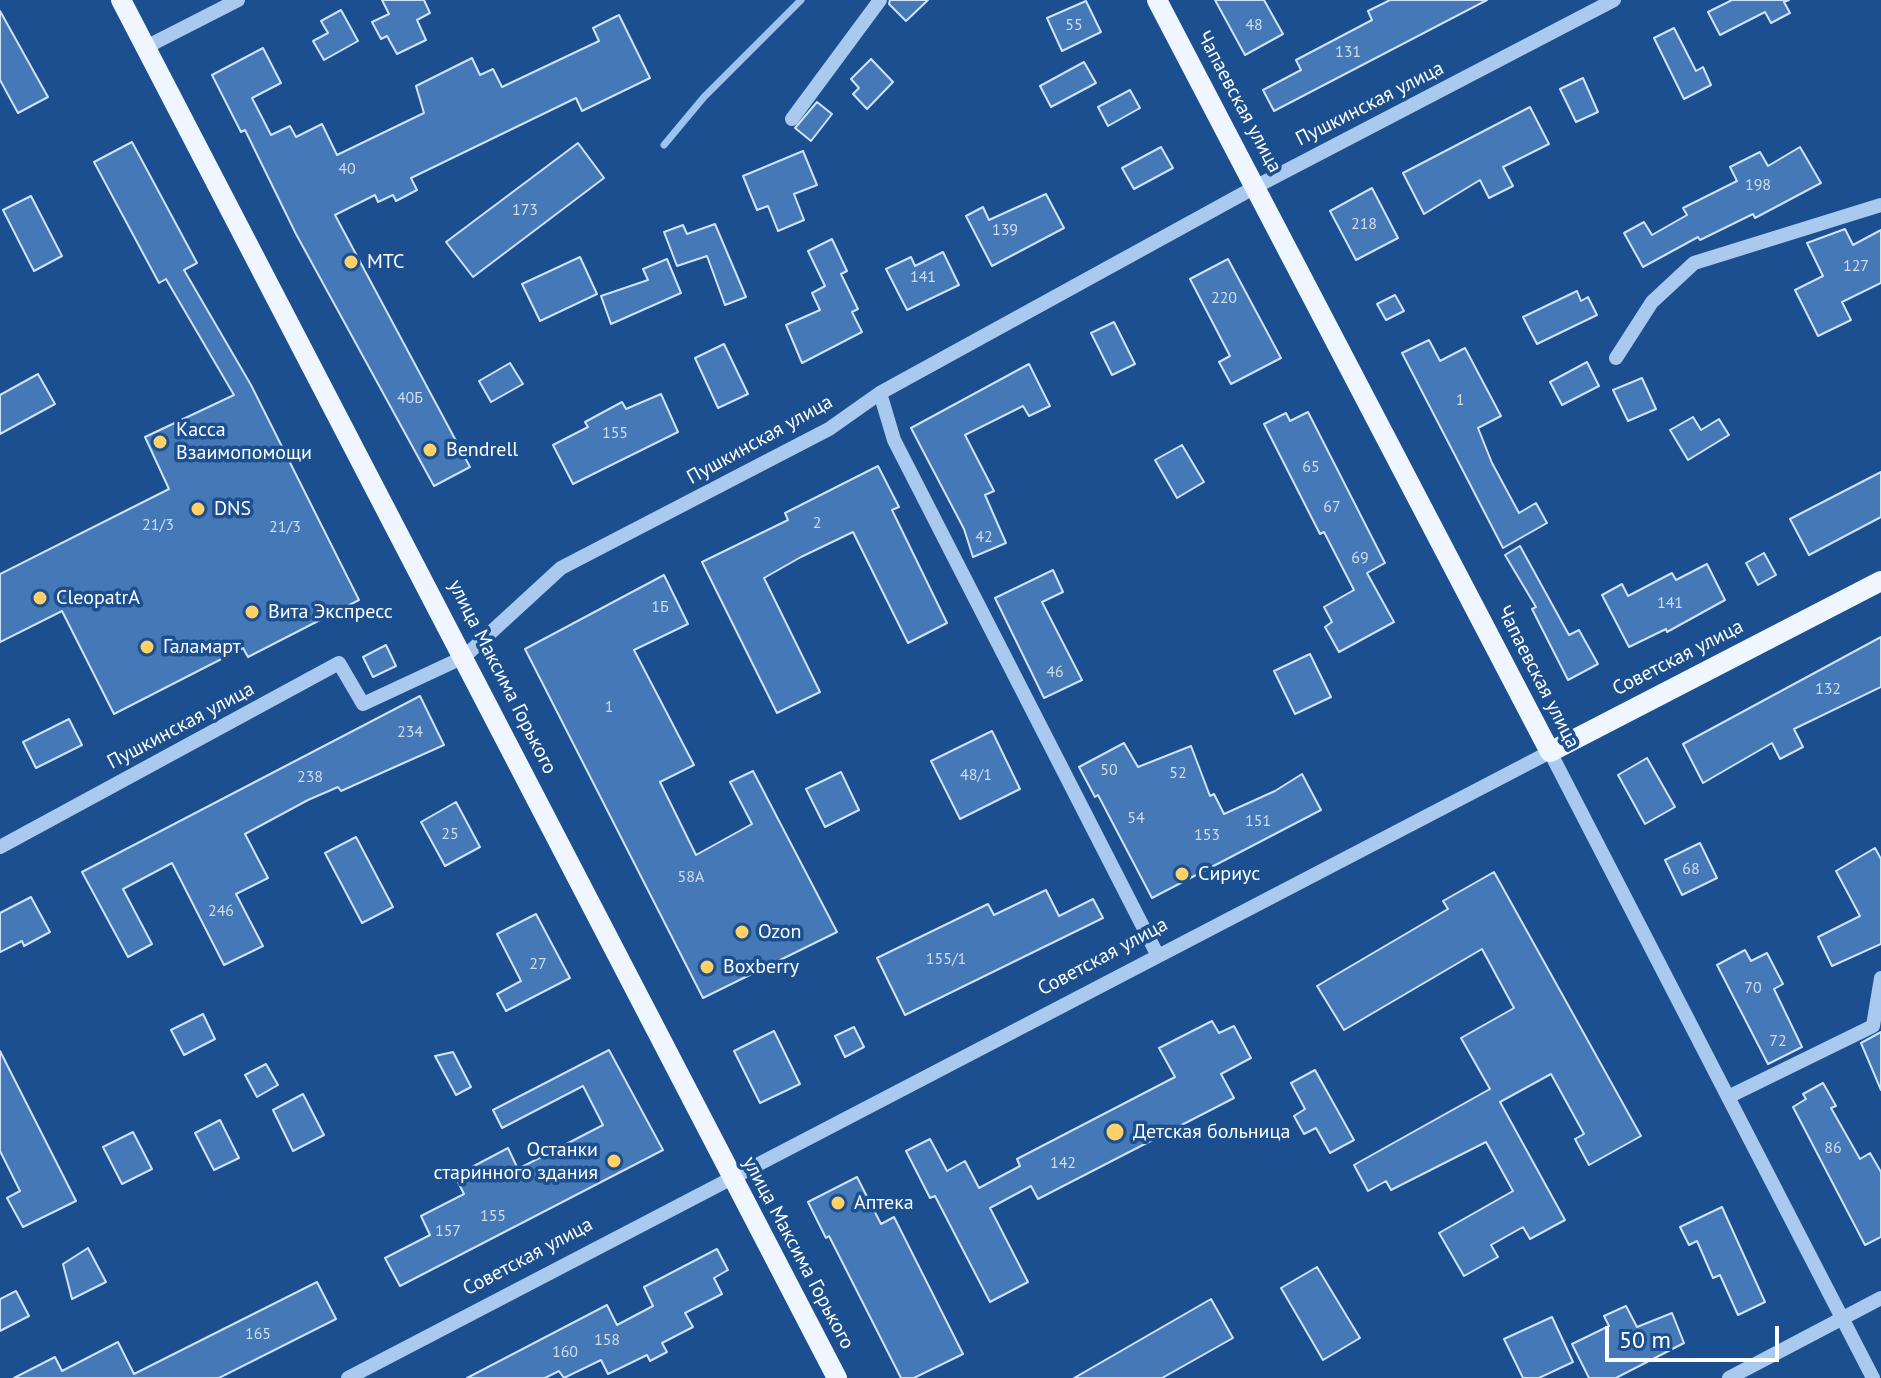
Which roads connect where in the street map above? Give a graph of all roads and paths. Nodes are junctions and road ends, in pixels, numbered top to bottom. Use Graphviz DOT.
graph roads {
  1 [pos="121,0"];
  2 [pos="238,0"];
  3 [pos="880,0"];
  4 [pos="1157,0"];
  5 [pos="1614,0"];
  6 [pos="146,47"];
  7 [pos="792,119"];
  8 [pos="1257,186"];
  9 [pos="1881,205"];
  10 [pos="1616,358"];
  11 [pos="880,393"];
  12 [pos="1881,581"];
  13 [pos="464,657"];
  14 [pos="1550,752"];
  15 [pos="0,847"];
  16 [pos="1158,956"];
  17 [pos="1881,978"];
  18 [pos="1728,1097"];
  19 [pos="731,1178"];
  20 [pos="1881,1298"];
  21 [pos="1842,1319"];
  22 [pos="348,1378"];
  23 [pos="837,1378"];
  24 [pos="1729,1378"];
  25 [pos="1873,1378"];
  1 -- 6 [label="main road, улица Максима Горького"];
  2 -- 6 [label="street"];
  3 -- 7 [label="street"];
  4 -- 8 [label="main road, Чапаевская улица"];
  5 -- 8 [label="street, Пушкинская улица"];
  6 -- 13 [label="main road, улица Максима Горького"];
  8 -- 11 [label="street, Пушкинская улица"];
  8 -- 14 [label="main road, Чапаевская улица"];
  9 -- 10 [label="street"];
  11 -- 13 [label="street, Пушкинская улица"];
  11 -- 16 [label="street"];
  12 -- 14 [label="main road, Советская улица"];
  13 -- 15 [label="street, Пушкинская улица"];
  13 -- 19 [label="main road, улица Максима Горького"];
  14 -- 16 [label="street, Советская улица"];
  14 -- 18 [label="street, Чапаевская улица"];
  16 -- 19 [label="street, Советская улица"];
  17 -- 18 [label="street"];
  18 -- 21 [label="street, Чапаевская улица"];
  19 -- 22 [label="street, Советская улица"];
  19 -- 23 [label="main road, улица Максима Горького"];
  20 -- 21 [label="street"];
  21 -- 24 [label="street"];
  21 -- 25 [label="street, Чапаевская улица"];
}
